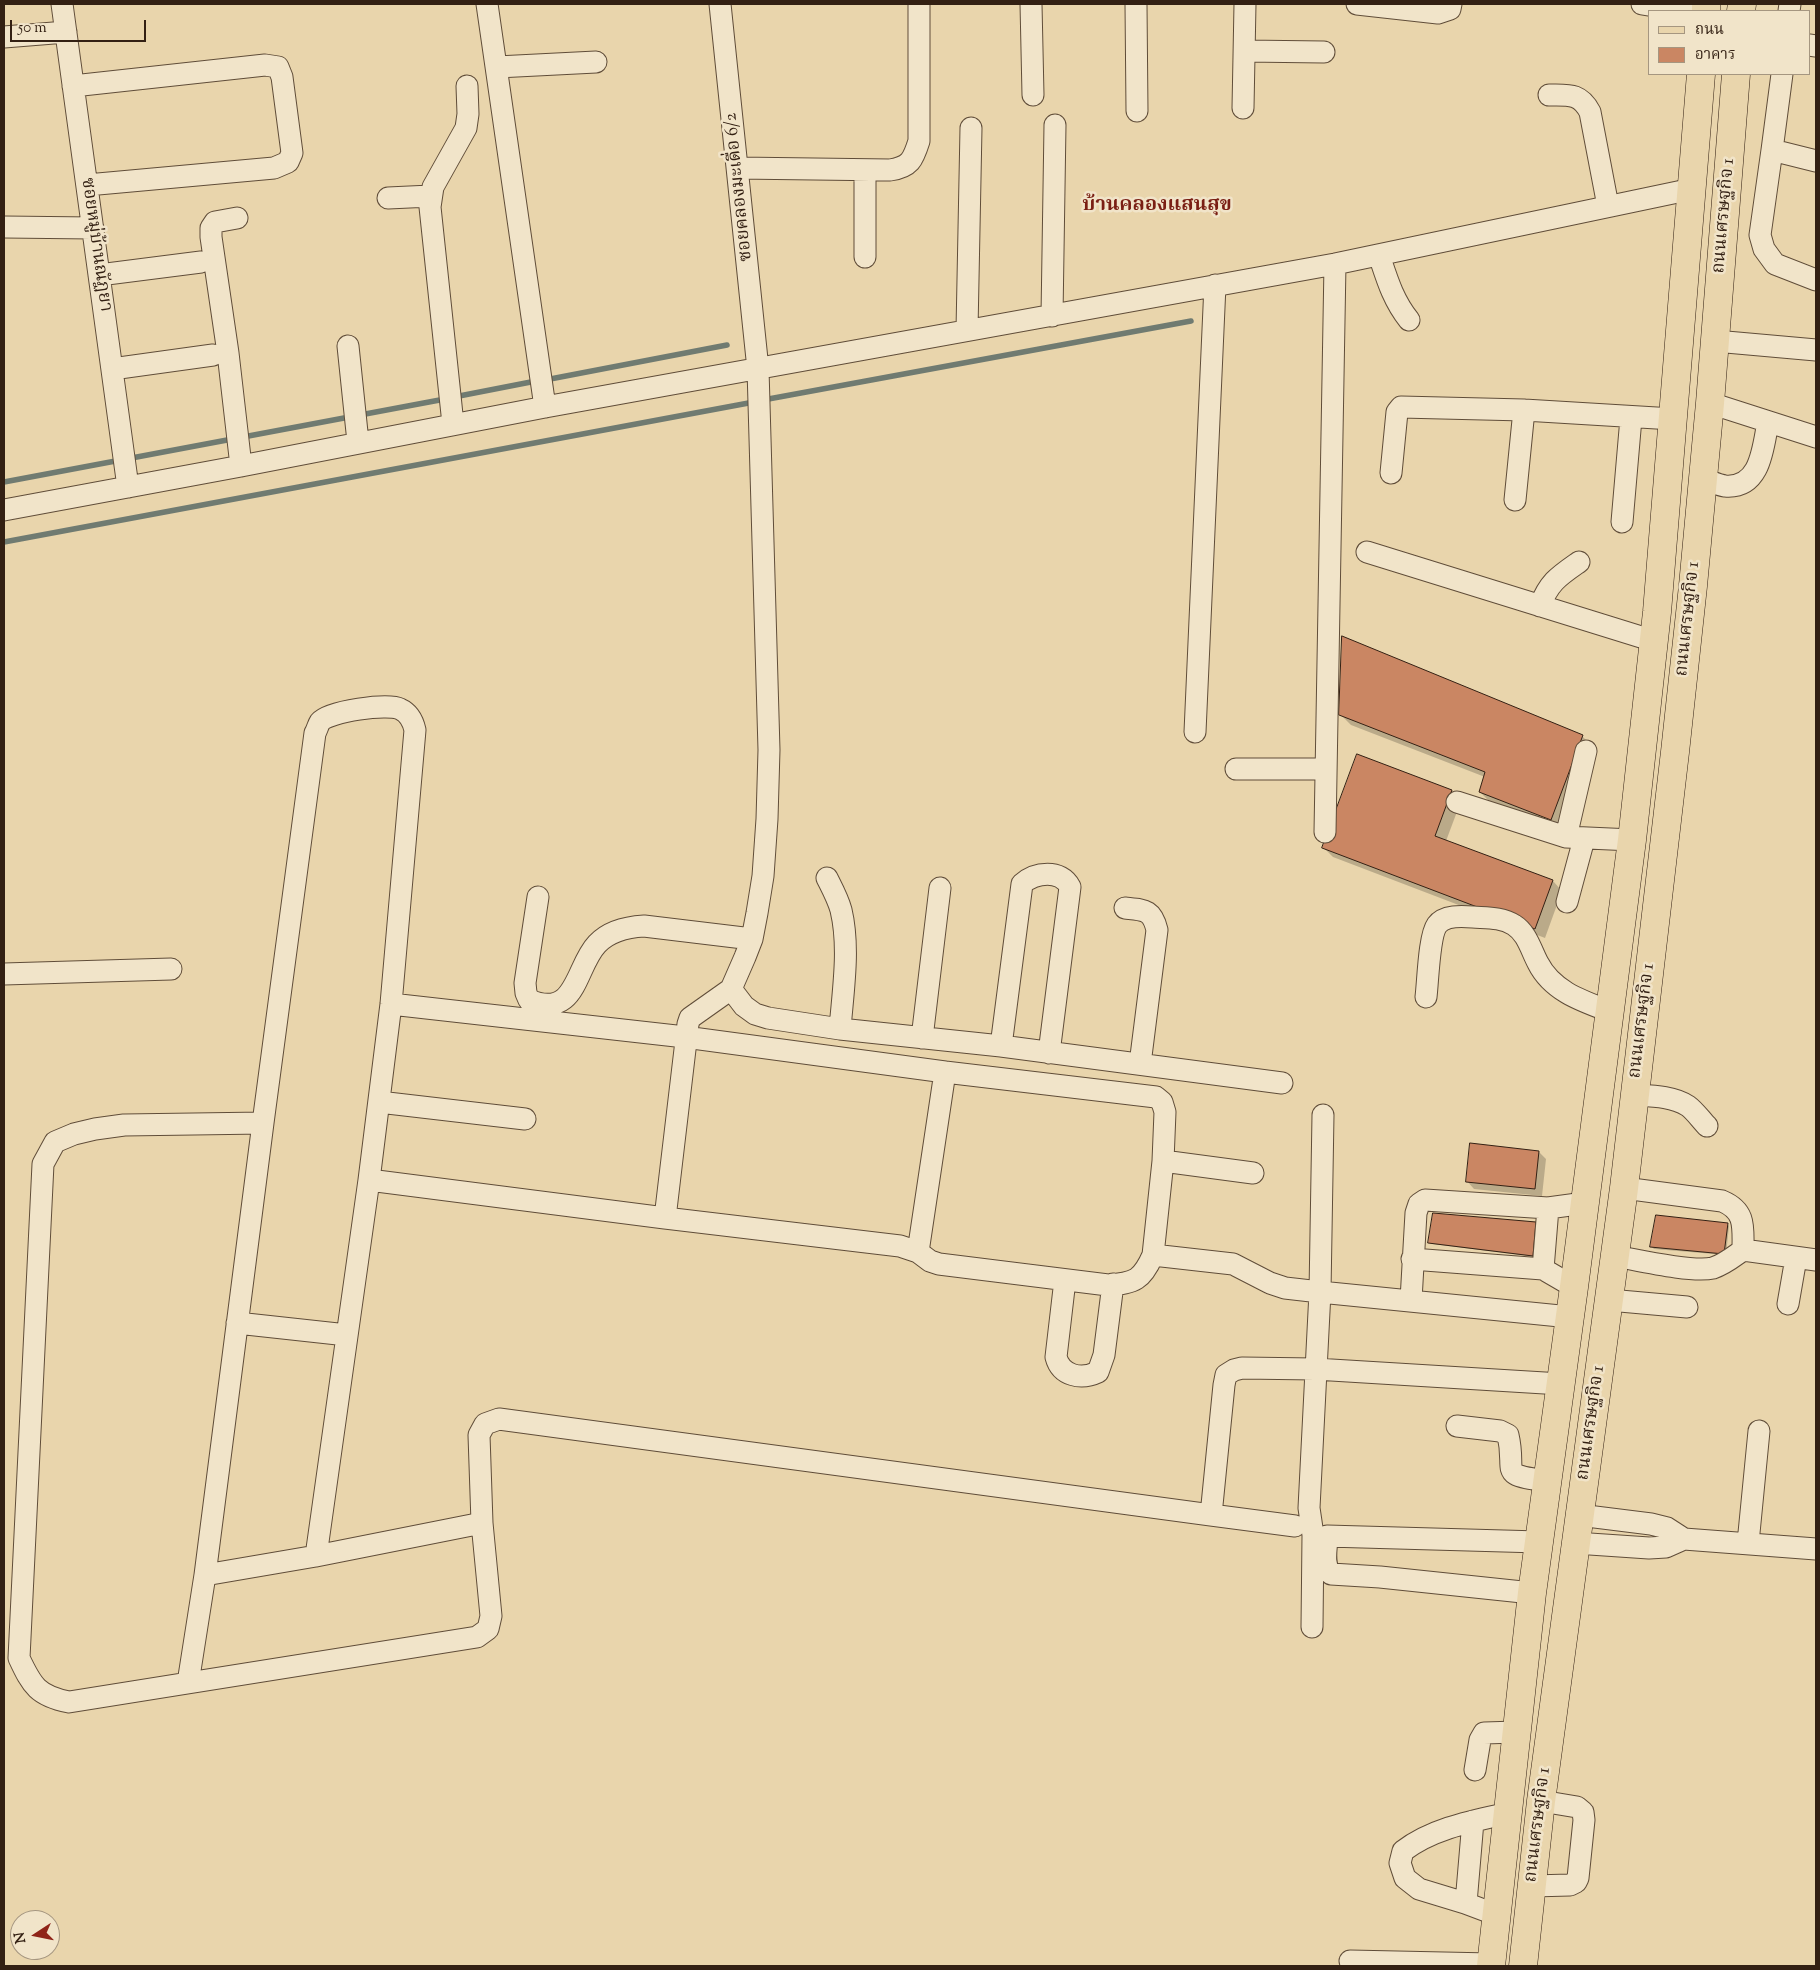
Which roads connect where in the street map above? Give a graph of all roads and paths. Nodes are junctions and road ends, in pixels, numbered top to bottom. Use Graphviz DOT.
graph roads {
  1 [pos="62,4"];
  2 [pos="487,4"];
  3 [pos="720,4"];
  4 [pos="919,4"];
  5 [pos="1031,4"];
  6 [pos="1136,4"];
  7 [pos="1245,4"];
  8 [pos="1357,4"];
  9 [pos="1452,4"];
  10 [pos="1642,4"];
  11 [pos="1679,10"];
  12 [pos="66,32"];
  13 [pos="4,36"];
  14 [pos="1245,51"];
  15 [pos="1324,52"];
  16 [pos="596,62"];
  17 [pos="497,67"];
  18 [pos="1701,75"];
  19 [pos="1736,75"];
  20 [pos="1782,75"];
  21 [pos="73,86"];
  22 [pos="467,86"];
  23 [pos="1033,95"];
  24 [pos="1549,95"];
  25 [pos="1243,108"];
  26 [pos="1136,111"];
  27 [pos="1055,125"];
  28 [pos="971,128"];
  29 [pos="1772,150"];
  30 [pos="1816,161"];
  31 [pos="738,168"];
  32 [pos="865,170"];
  33 [pos="87,185"];
  34 [pos="1692,189"];
  35 [pos="431,196"];
  36 [pos="388,198"];
  37 [pos="1608,206"];
  38 [pos="237,218"];
  39 [pos="4,227"];
  40 [pos="93,228"];
  41 [pos="1379,255"];
  42 [pos="865,257"];
  43 [pos="201,262"];
  44 [pos="1335,264"];
  45 [pos="99,275"];
  46 [pos="1816,280"];
  47 [pos="1215,285"];
  48 [pos="1052,316"];
  49 [pos="1409,320"];
  50 [pos="967,330"];
  51 [pos="1715,341"];
  52 [pos="348,346"];
  53 [pos="1816,350"];
  54 [pos="213,355"];
  55 [pos="112,370"];
  56 [pos="758,370"];
  57 [pos="1710,402"];
  58 [pos="545,407"];
  59 [pos="1524,410"];
  60 [pos="1631,418"];
  61 [pos="1673,419"];
  62 [pos="1768,422"];
  63 [pos="454,424"];
  64 [pos="1816,437"];
  65 [pos="358,442"];
  66 [pos="241,466"];
  67 [pos="1391,473"];
  68 [pos="1702,479"];
  69 [pos="128,487"];
  70 [pos="1515,500"];
  71 [pos="4,510"];
  72 [pos="1622,522"];
  73 [pos="1367,552"];
  74 [pos="1579,562"];
  75 [pos="1540,606"];
  76 [pos="1657,612"];
  77 [pos="1690,615"];
  78 [pos="1654,641"];
  79 [pos="1195,732"];
  80 [pos="1586,752"];
  81 [pos="1236,769"];
  82 [pos="1325,769"];
  83 [pos="1457,802"];
  84 [pos="1325,832"];
  85 [pos="1575,838"];
  86 [pos="1632,840"];
  87 [pos="827,878"];
  88 [pos="940,888"];
  89 [pos="538,897"];
  90 [pos="1567,902"];
  91 [pos="1125,908"];
  92 [pos="752,939"];
  93 [pos="171,969"];
  94 [pos="4,974"];
  95 [pos="731,988"];
  96 [pos="1426,997"];
  97 [pos="391,1004"];
  98 [pos="1609,1011"];
  99 [pos="840,1029"];
  100 [pos="685,1037"];
  101 [pos="922,1038"];
  102 [pos="1001,1046"];
  103 [pos="1049,1053"];
  104 [pos="1140,1064"];
  105 [pos="945,1072"];
  106 [pos="1282,1083"];
  107 [pos="1634,1095"];
  108 [pos="379,1102"];
  109 [pos="1323,1115"];
  110 [pos="525,1118"];
  111 [pos="263,1123"];
  112 [pos="1707,1126"];
  113 [pos="1163,1161"];
  114 [pos="1254,1173"];
  115 [pos="369,1180"];
  116 [pos="1624,1188"];
  117 [pos="1585,1203"];
  118 [pos="1548,1208"];
  119 [pos="665,1218"];
  120 [pos="1743,1250"];
  121 [pos="918,1252"];
  122 [pos="1153,1255"];
  123 [pos="1615,1256"];
  124 [pos="1412,1259"];
  125 [pos="1806,1259"];
  126 [pos="1543,1269"];
  127 [pos="1065,1280"];
  128 [pos="1113,1284"];
  129 [pos="1574,1287"];
  130 [pos="1320,1292"];
  131 [pos="1411,1300"];
  132 [pos="1609,1300"];
  133 [pos="1788,1304"];
  134 [pos="1687,1307"];
  135 [pos="1570,1317"];
  136 [pos="237,1323"];
  137 [pos="347,1335"];
  138 [pos="1315,1370"];
  139 [pos="1561,1384"];
  140 [pos="1457,1426"];
  141 [pos="1759,1431"];
  142 [pos="1547,1481"];
  143 [pos="1211,1515"];
  144 [pos="1579,1515"];
  145 [pos="482,1523"];
  146 [pos="1312,1532"];
  147 [pos="1684,1539"];
  148 [pos="1539,1542"];
  149 [pos="1575,1543"];
  150 [pos="1748,1543"];
  151 [pos="1816,1549"];
  152 [pos="316,1556"];
  153 [pos="205,1575"];
  154 [pos="1532,1593"];
  155 [pos="1312,1627"];
  156 [pos="188,1683"];
  157 [pos="1517,1732"];
  158 [pos="1475,1770"];
  159 [pos="1541,1801"];
  160 [pos="1509,1813"];
  161 [pos="1473,1821"];
  162 [pos="1532,1886"];
  163 [pos="1466,1903"];
  164 [pos="1497,1915"];
  165 [pos="1350,1961"];
  166 [pos="1491,1965"];
  167 [pos="1523,1966"];
  1 -- 12 [label="street, ซอยหมู่บ้านณัฏยา"];
  2 -- 17 [label="street"];
  3 -- 31 [label="street, ซอยคลองมะเดื่อ 6/2"];
  4 -- 32 [label="street"];
  5 -- 23 [label="street"];
  6 -- 26 [label="street"];
  7 -- 14 [label="street"];
  8 -- 9 [label="street"];
  10 -- 11 [label="street"];
  12 -- 13 [label="street"];
  12 -- 21 [label="street, ซอยหมู่บ้านณัฏยา"];
  14 -- 15 [label="street"];
  14 -- 25 [label="street"];
  16 -- 17 [label="street"];
  17 -- 58 [label="street"];
  18 -- 34 [label="main road, ถนนเศรษฐกิจ 1"];
  19 -- 51 [label="main road, ถนนเศรษฐกิจ 1"];
  20 -- 29 [label="street"];
  21 -- 33 [label="street, ซอยหมู่บ้านณัฏยา"];
  21 -- 33 [label="street"];
  22 -- 35 [label="street"];
  24 -- 37 [label="street"];
  27 -- 48 [label="street"];
  28 -- 50 [label="street"];
  29 -- 30 [label="street"];
  29 -- 46 [label="street"];
  31 -- 32 [label="street"];
  31 -- 56 [label="street, ซอยคลองมะเดื่อ 6/2"];
  32 -- 42 [label="street"];
  33 -- 40 [label="street, ซอยหมู่บ้านณัฏยา"];
  34 -- 37 [label="street"];
  34 -- 61 [label="main road, ถนนเศรษฐกิจ 1"];
  35 -- 36 [label="street"];
  35 -- 63 [label="street"];
  37 -- 41 [label="street"];
  38 -- 66 [label="street"];
  39 -- 40 [label="street"];
  40 -- 45 [label="street, ซอยหมู่บ้านณัฏยา"];
  41 -- 44 [label="street"];
  41 -- 49 [label="street"];
  43 -- 45 [label="street"];
  44 -- 47 [label="street"];
  44 -- 82 [label="street"];
  45 -- 55 [label="street, ซอยหมู่บ้านณัฏยา"];
  47 -- 48 [label="street"];
  47 -- 79 [label="street"];
  48 -- 50 [label="street"];
  50 -- 56 [label="street"];
  51 -- 53 [label="street"];
  51 -- 57 [label="main road, ถนนเศรษฐกิจ 1"];
  52 -- 65 [label="street"];
  54 -- 55 [label="street"];
  55 -- 69 [label="street, ซอยหมู่บ้านณัฏยา"];
  56 -- 58 [label="street"];
  56 -- 92 [label="street, ซอยคลองมะเดื่อ 6/2"];
  57 -- 62 [label="street"];
  57 -- 68 [label="main road, ถนนเศรษฐกิจ 1"];
  58 -- 63 [label="street"];
  59 -- 60 [label="street"];
  59 -- 67 [label="street"];
  59 -- 70 [label="street"];
  60 -- 61 [label="street"];
  60 -- 72 [label="street"];
  61 -- 76 [label="main road, ถนนเศรษฐกิจ 1"];
  62 -- 64 [label="street"];
  62 -- 68 [label="street"];
  63 -- 65 [label="street"];
  65 -- 66 [label="street"];
  66 -- 69 [label="street"];
  68 -- 77 [label="main road, ถนนเศรษฐกิจ 1"];
  69 -- 71 [label="street"];
  73 -- 75 [label="street"];
  74 -- 75 [label="street"];
  75 -- 78 [label="street"];
  76 -- 77 [label="main road"];
  76 -- 78 [label="main road, ถนนเศรษฐกิจ 1"];
  77 -- 107 [label="main road, ถนนเศรษฐกิจ 1"];
  78 -- 86 [label="main road, ถนนเศรษฐกิจ 1"];
  80 -- 85 [label="street"];
  81 -- 82 [label="street"];
  82 -- 84 [label="street"];
  83 -- 85 [label="street"];
  85 -- 86 [label="street"];
  85 -- 90 [label="street"];
  86 -- 98 [label="main road, ถนนเศรษฐกิจ 1"];
  87 -- 99 [label="street"];
  88 -- 101 [label="street"];
  89 -- 92 [label="street"];
  91 -- 104 [label="street"];
  92 -- 95 [label="street, ซอยคลองมะเดื่อ 6/2"];
  93 -- 94 [label="street"];
  95 -- 99 [label="street"];
  95 -- 100 [label="street"];
  96 -- 98 [label="street"];
  97 -- 100 [label="street"];
  97 -- 108 [label="street"];
  97 -- 111 [label="street"];
  98 -- 117 [label="main road, ถนนเศรษฐกิจ 1"];
  99 -- 101 [label="street"];
  100 -- 105 [label="street"];
  100 -- 119 [label="street"];
  101 -- 102 [label="street"];
  102 -- 103 [label="street"];
  102 -- 103 [label="street"];
  103 -- 104 [label="street"];
  104 -- 106 [label="street"];
  105 -- 113 [label="street"];
  105 -- 121 [label="street"];
  107 -- 112 [label="street"];
  107 -- 116 [label="main road, ถนนเศรษฐกิจ 1"];
  108 -- 110 [label="street"];
  108 -- 115 [label="street"];
  109 -- 130 [label="street"];
  111 -- 136 [label="street"];
  111 -- 156 [label="street"];
  113 -- 114 [label="street"];
  113 -- 122 [label="street"];
  115 -- 119 [label="street"];
  115 -- 137 [label="street"];
  116 -- 120 [label="street"];
  116 -- 123 [label="main road, ถนนเศรษฐกิจ 1"];
  117 -- 118 [label="street"];
  117 -- 129 [label="main road, ถนนเศรษฐกิจ 1"];
  118 -- 124 [label="street"];
  118 -- 126 [label="street"];
  119 -- 121 [label="street"];
  120 -- 123 [label="street"];
  120 -- 125 [label="street"];
  121 -- 127 [label="street"];
  122 -- 128 [label="street"];
  122 -- 130 [label="street"];
  123 -- 132 [label="main road, ถนนเศรษฐกิจ 1"];
  124 -- 126 [label="street"];
  124 -- 131 [label="street"];
  125 -- 133 [label="street"];
  126 -- 129 [label="street"];
  127 -- 128 [label="street"];
  127 -- 128 [label="street"];
  129 -- 135 [label="main road, ถนนเศรษฐกิจ 1"];
  130 -- 131 [label="street"];
  130 -- 138 [label="street"];
  131 -- 135 [label="street"];
  132 -- 134 [label="street"];
  132 -- 144 [label="main road, ถนนเศรษฐกิจ 1"];
  135 -- 139 [label="main road, ถนนเศรษฐกิจ 1"];
  136 -- 137 [label="street"];
  136 -- 153 [label="street"];
  137 -- 152 [label="street"];
  138 -- 139 [label="street"];
  138 -- 143 [label="street"];
  138 -- 146 [label="street"];
  139 -- 142 [label="main road, ถนนเศรษฐกิจ 1"];
  140 -- 142 [label="street"];
  141 -- 150 [label="street"];
  142 -- 148 [label="main road, ถนนเศรษฐกิจ 1"];
  143 -- 145 [label="street"];
  143 -- 146 [label="street"];
  144 -- 147 [label="street"];
  144 -- 149 [label="main road, ถนนเศรษฐกิจ 1"];
  145 -- 152 [label="street"];
  145 -- 156 [label="street"];
  146 -- 148 [label="street"];
  146 -- 154 [label="street"];
  146 -- 155 [label="street"];
  147 -- 149 [label="street"];
  147 -- 150 [label="street"];
  148 -- 154 [label="main road, ถนนเศรษฐกิจ 1"];
  149 -- 159 [label="main road, ถนนเศรษฐกิจ 1"];
  150 -- 151 [label="street"];
  152 -- 153 [label="street"];
  153 -- 156 [label="street"];
  154 -- 157 [label="main road, ถนนเศรษฐกิจ 1"];
  157 -- 158 [label="street"];
  157 -- 160 [label="main road, ถนนเศรษฐกิจ 1"];
  159 -- 162 [label="main road, ถนนเศรษฐกิจ 1"];
  159 -- 162 [label="street"];
  160 -- 161 [label="street"];
  160 -- 164 [label="main road, ถนนเศรษฐกิจ 1"];
  161 -- 163 [label="street"];
  161 -- 163 [label="street"];
  162 -- 167 [label="main road, ถนนเศรษฐกิจ 1"];
  163 -- 164 [label="street"];
  164 -- 166 [label="main road, ถนนเศรษฐกิจ 1"];
  165 -- 166 [label="street"];
}
